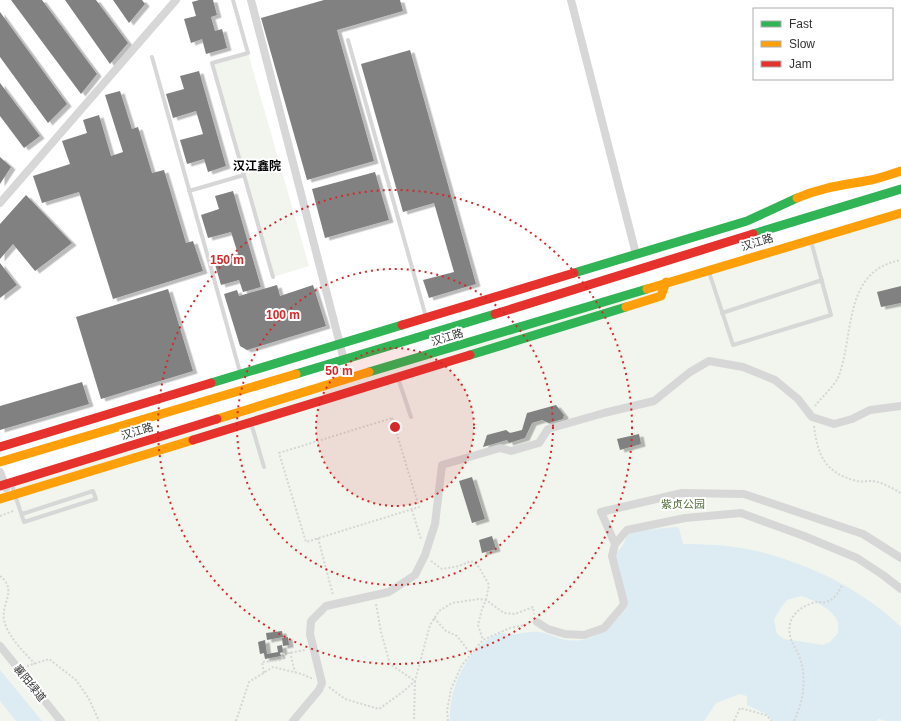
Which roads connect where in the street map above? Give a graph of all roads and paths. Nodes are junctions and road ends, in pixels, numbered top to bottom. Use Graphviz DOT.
graph roads {
  1 [pos="176,0"];
  2 [pos="233,0"];
  3 [pos="251,0"];
  4 [pos="572,0"];
  5 [pos="348,40"];
  6 [pos="152,57"];
  7 [pos="901,171"];
  8 [pos="244,175"];
  9 [pos="901,189"];
  10 [pos="189,191"];
  11 [pos="0,202"];
  12 [pos="901,212"];
  13 [pos="810,239"];
  14 [pos="636,254"];
  15 [pos="900,261"];
  16 [pos="709,269"];
  17 [pos="273,277"];
  18 [pos="822,280"];
  19 [pos="666,282"];
  20 [pos="722,313"];
  21 [pos="426,318"];
  22 [pos="340,344"];
  23 [pos="344,360"];
  24 [pos="393,365"];
  25 [pos="240,374"];
  26 [pos="398,377"];
  27 [pos="901,406"];
  28 [pos="246,409"];
  29 [pos="411,417"];
  30 [pos="812,417"];
  31 [pos="250,422"];
  32 [pos="0,447"];
  33 [pos="0,462"];
  34 [pos="264,468"];
  35 [pos="0,472"];
  36 [pos="5,484"];
  37 [pos="901,493"];
  38 [pos="8,496"];
  39 [pos="412,510"];
  40 [pos="22,514"];
  41 [pos="318,538"];
  42 [pos="615,544"];
  43 [pos="425,555"];
  44 [pos="901,558"];
  45 [pos="1,576"];
  46 [pos="842,585"];
  47 [pos="901,589"];
  48 [pos="374,595"];
  49 [pos="486,600"];
  50 [pos="336,604"];
  51 [pos="434,618"];
  52 [pos="537,622"];
  53 [pos="483,640"];
  54 [pos="0,646"];
  55 [pos="314,648"];
  56 [pos="290,652"];
  57 [pos="471,654"];
  58 [pos="35,664"];
  59 [pos="19,669"];
  60 [pos="295,672"];
  61 [pos="264,673"];
  62 [pos="415,681"];
  63 [pos="322,683"];
  64 [pos="61,721"];
  65 [pos="99,721"];
  66 [pos="236,721"];
  67 [pos="293,721"];
  68 [pos="414,721"];
  69 [pos="448,721"];
  70 [pos="734,721"];
  71 [pos="772,721"];
  72 [pos="794,721"];
  1 -- 11 [label="street"];
  2 -- 8 [label="lane"];
  3 -- 22 [label="street"];
  4 -- 14 [label="street"];
  5 -- 21 [label="lane"];
  6 -- 10 [label="lane"];
  7 -- 14 [label="main road"];
  8 -- 10 [label="lane"];
  8 -- 17 [label="lane"];
  9 -- 23 [label="main road, 汉江路"];
  10 -- 25 [label="lane"];
  12 -- 13 [label="main road, 汉江路"];
  13 -- 16 [label="main road, 汉江路"];
  13 -- 18 [label="lane"];
  14 -- 21 [label="main road"];
  15 -- 30 [label="path"];
  16 -- 19 [label="main road, 汉江路"];
  16 -- 20 [label="lane"];
  18 -- 20 [label="lane"];
  18 -- 20 [label="lane"];
  19 -- 24 [label="main road, 汉江路"];
  19 -- 26 [label="main road"];
  21 -- 22 [label="main road"];
  22 -- 23 [label="street"];
  22 -- 25 [label="main road"];
  23 -- 33 [label="main road, 汉江路"];
  24 -- 26 [label="lane"];
  24 -- 28 [label="main road, 汉江路"];
  25 -- 32 [label="main road"];
  26 -- 29 [label="lane"];
  26 -- 31 [label="main road"];
  27 -- 30 [label="street"];
  28 -- 31 [label="lane"];
  28 -- 36 [label="main road, 汉江路"];
  30 -- 37 [label="path"];
  30 -- 43 [label="street"];
  31 -- 34 [label="lane"];
  31 -- 38 [label="main road"];
  35 -- 36 [label="street"];
  36 -- 38 [label="street"];
  38 -- 40 [label="lane"];
  39 -- 41 [label="path"];
  39 -- 41 [label="path"];
  39 -- 43 [label="path"];
  40 -- 40 [label="lane"];
  41 -- 50 [label="path"];
  42 -- 44 [label="street"];
  42 -- 47 [label="street"];
  42 -- 52 [label="street"];
  43 -- 48 [label="street"];
  43 -- 49 [label="path"];
  45 -- 58 [label="path"];
  46 -- 72 [label="path"];
  48 -- 50 [label="street"];
  48 -- 62 [label="path"];
  49 -- 51 [label="path"];
  49 -- 52 [label="path"];
  49 -- 53 [label="path"];
  50 -- 55 [label="street"];
  51 -- 57 [label="path"];
  51 -- 62 [label="path"];
  52 -- 53 [label="path"];
  53 -- 57 [label="path"];
  54 -- 59 [label="street, 襄阳绿道"];
  55 -- 56 [label="path"];
  55 -- 63 [label="street"];
  56 -- 60 [label="path"];
  56 -- 61 [label="path"];
  57 -- 69 [label="path"];
  58 -- 59 [label="path"];
  58 -- 65 [label="path"];
  59 -- 64 [label="street, 襄阳绿道"];
  60 -- 61 [label="path"];
  60 -- 63 [label="path"];
  61 -- 66 [label="path"];
  62 -- 63 [label="path"];
  62 -- 68 [label="path"];
  63 -- 67 [label="street"];
  70 -- 71 [label="path"];
}
